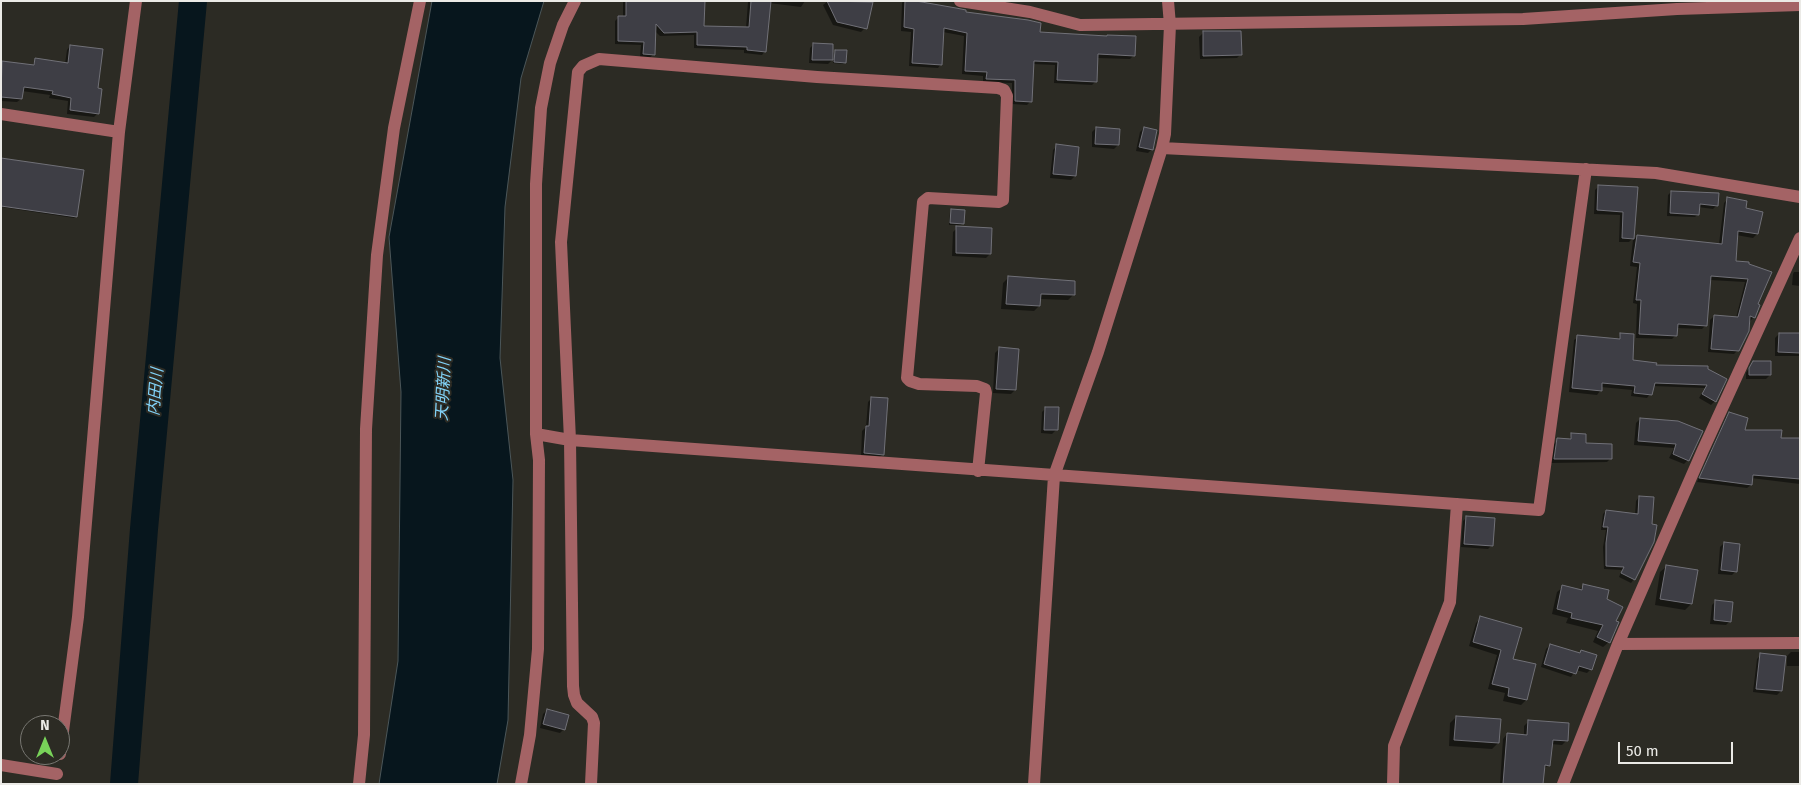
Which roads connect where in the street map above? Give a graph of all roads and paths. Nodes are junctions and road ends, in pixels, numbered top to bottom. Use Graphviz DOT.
graph roads {
  1 [pos="136,1"];
  2 [pos="420,1"];
  3 [pos="575,1"];
  4 [pos="960,1"];
  5 [pos="1168,1"];
  6 [pos="1800,5"];
  7 [pos="1169,23"];
  8 [pos="1,114"];
  9 [pos="119,132"];
  10 [pos="1162,148"];
  11 [pos="1586,169"];
  12 [pos="1800,197"];
  13 [pos="1800,238"];
  14 [pos="1794,264"];
  15 [pos="536,434"];
  16 [pos="570,440"];
  17 [pos="978,471"];
  18 [pos="1054,476"];
  19 [pos="1457,504"];
  20 [pos="1800,643"];
  21 [pos="1618,644"];
  22 [pos="65,715"];
  23 [pos="1,765"];
  24 [pos="59,765"];
  25 [pos="57,779"];
  26 [pos="359,784"];
  27 [pos="520,784"];
  28 [pos="591,784"];
  29 [pos="1034,784"];
  30 [pos="1393,784"];
  31 [pos="1563,784"];
  1 -- 9 [label="street"];
  2 -- 26 [label="street"];
  3 -- 15 [label="street"];
  4 -- 7 [label="street"];
  5 -- 7 [label="street"];
  6 -- 7 [label="street"];
  7 -- 10 [label="street"];
  8 -- 9 [label="street"];
  9 -- 22 [label="street"];
  10 -- 11 [label="street"];
  10 -- 18 [label="street"];
  11 -- 12 [label="street"];
  11 -- 19 [label="street"];
  13 -- 14 [label="street"];
  14 -- 21 [label="street"];
  15 -- 16 [label="street"];
  15 -- 27 [label="street"];
  16 -- 17 [label="street"];
  16 -- 17 [label="street"];
  16 -- 28 [label="street"];
  17 -- 18 [label="street"];
  18 -- 19 [label="street"];
  18 -- 29 [label="street"];
  19 -- 30 [label="street"];
  20 -- 21 [label="street"];
  21 -- 31 [label="street"];
  23 -- 25 [label="street"];
  24 -- 25 [label="street"];
}
